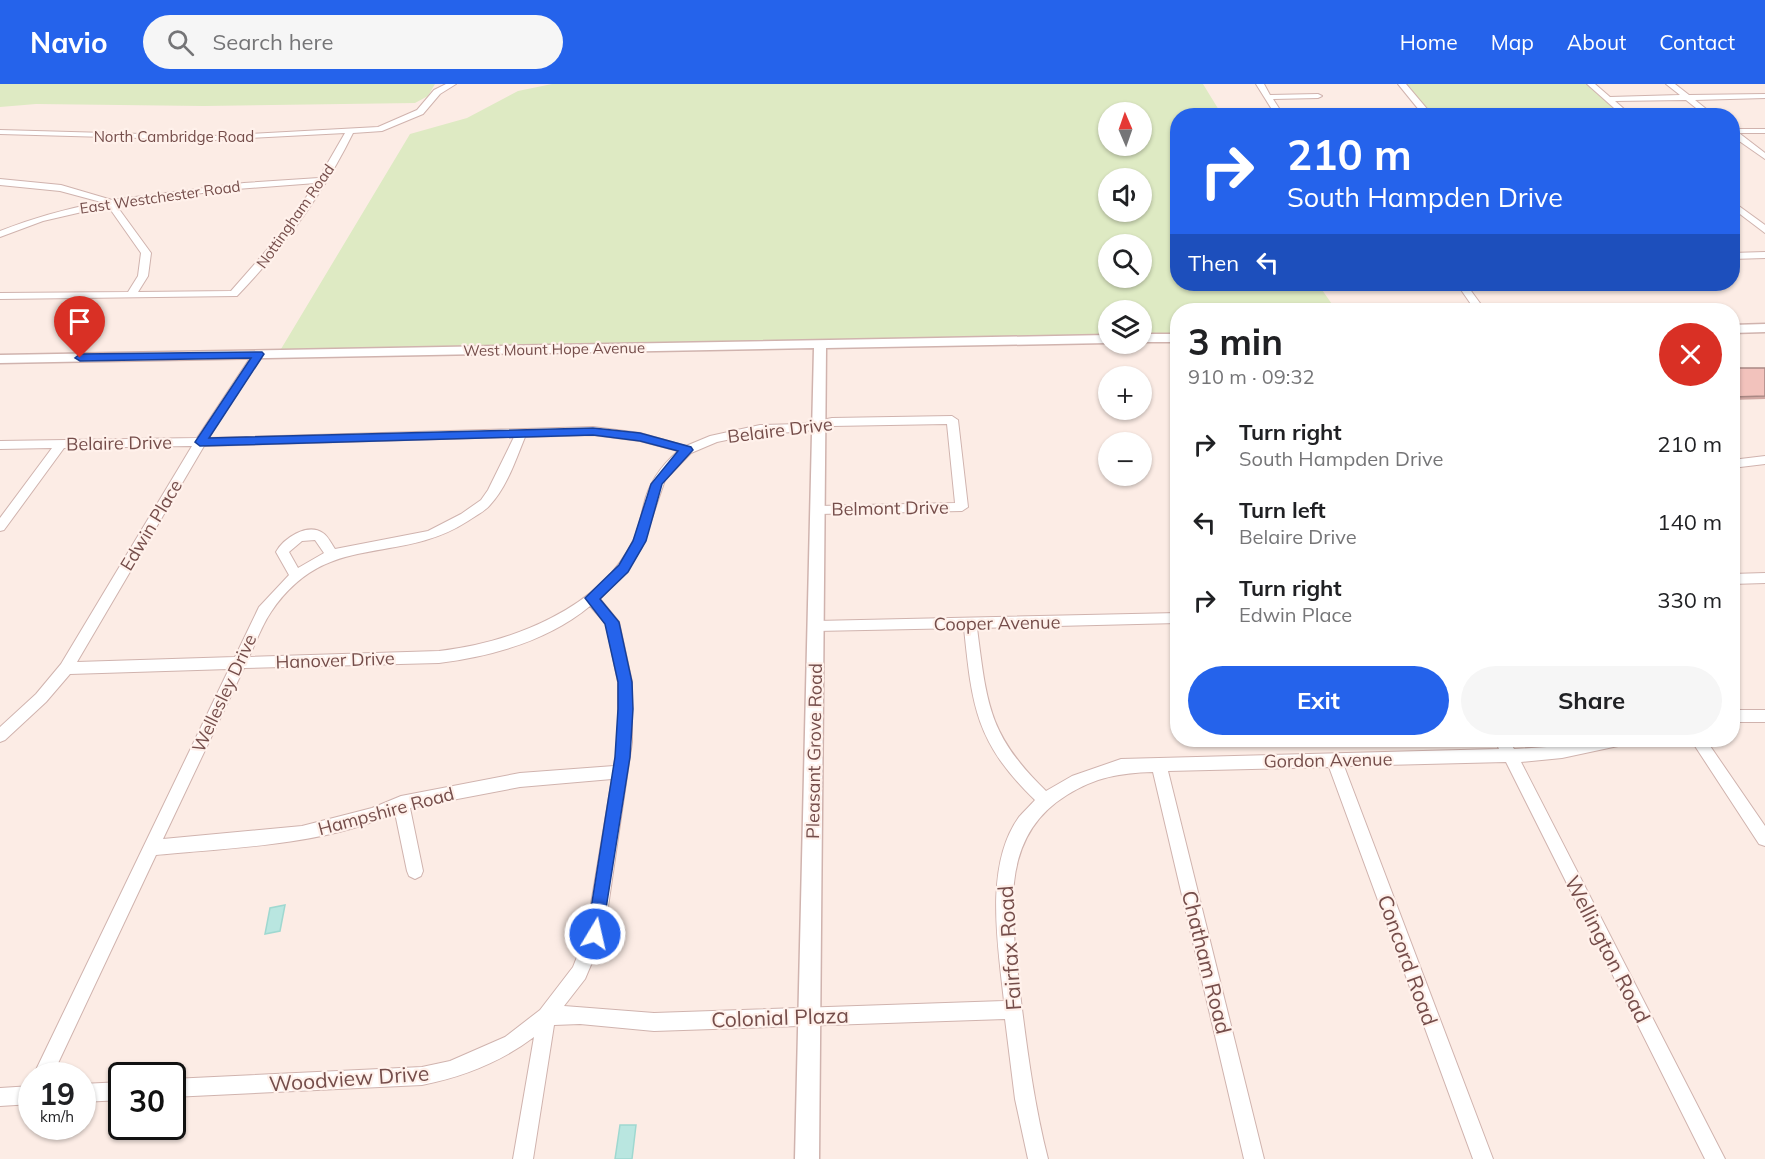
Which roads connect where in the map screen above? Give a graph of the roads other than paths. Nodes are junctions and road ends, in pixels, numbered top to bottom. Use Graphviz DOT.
graph roads {
  1 [pos="452,84"];
  2 [pos="1260,84"];
  3 [pos="1402,84"];
  4 [pos="1591,84"];
  5 [pos="1670,84"];
  6 [pos="1318,96"];
  7 [pos="1765,96"];
  8 [pos="1268,97"];
  9 [pos="1688,98"];
  10 [pos="1609,99"];
  11 [pos="1275,108"];
  12 [pos="1423,108"];
  13 [pos="1619,108"];
  14 [pos="1701,108"];
  15 [pos="1765,131"];
  16 [pos="0,132"];
  17 [pos="1740,132"];
  18 [pos="349,133"];
  19 [pos="1740,138"];
  20 [pos="1765,157"];
  21 [pos="323,180"];
  22 [pos="0,182"];
  23 [pos="109,202"];
  24 [pos="1740,210"];
  25 [pos="1765,231"];
  26 [pos="0,234"];
  27 [pos="1765,255"];
  28 [pos="1740,256"];
  29 [pos="131,295"];
  30 [pos="0,296"];
  31 [pos="1765,328"];
  32 [pos="1740,329"];
  33 [pos="1170,338"];
  34 [pos="1098,339"];
  35 [pos="1152,339"];
  36 [pos="820,344"];
  37 [pos="258,354"];
  38 [pos="0,359"];
  39 [pos="818,424"];
  40 [pos="520,435"];
  41 [pos="200,442"];
  42 [pos="62,444"];
  43 [pos="0,445"];
  44 [pos="687,450"];
  45 [pos="1765,460"];
  46 [pos="1740,463"];
  47 [pos="962,507"];
  48 [pos="818,510"];
  49 [pos="0,527"];
  50 [pos="332,555"];
  51 [pos="297,575"];
  52 [pos="1765,578"];
  53 [pos="1740,579"];
  54 [pos="591,598"];
  55 [pos="1170,618"];
  56 [pos="970,624"];
  57 [pos="816,626"];
  58 [pos="238,662"];
  59 [pos="66,668"];
  60 [pos="1740,716"];
  61 [pos="1765,716"];
  62 [pos="0,736"];
  63 [pos="1506,747"];
  64 [pos="1585,747"];
  65 [pos="1703,747"];
  66 [pos="1510,756"];
  67 [pos="1334,760"];
  68 [pos="1159,764"];
  69 [pos="621,772"];
  70 [pos="1044,800"];
  71 [pos="401,803"];
  72 [pos="1765,839"];
  73 [pos="152,848"];
  74 [pos="415,871"];
  75 [pos="1013,1010"];
  76 [pos="546,1016"];
  77 [pos="810,1016"];
  78 [pos="49,1062"];
  79 [pos="186,1087"];
  80 [pos="18,1096"];
  81 [pos="0,1097"];
  82 [pos="523,1159"];
  83 [pos="807,1159"];
  84 [pos="1038,1159"];
  85 [pos="1254,1159"];
  86 [pos="1483,1159"];
  87 [pos="1714,1159"];
  1 -- 18 [label="street, North Cambridge Road"];
  2 -- 8 [label="street"];
  3 -- 12 [label="street"];
  4 -- 10 [label="street"];
  5 -- 9 [label="street"];
  6 -- 8 [label="street"];
  7 -- 9 [label="street"];
  8 -- 11 [label="street"];
  9 -- 10 [label="street"];
  9 -- 14 [label="street"];
  10 -- 13 [label="street"];
  15 -- 17 [label="street"];
  16 -- 18 [label="street, North Cambridge Road"];
  18 -- 21 [label="street, Nottingham Road"];
  19 -- 20 [label="street"];
  21 -- 23 [label="street, East Westchester Road"];
  21 -- 29 [label="street, Nottingham Road"];
  22 -- 23 [label="street"];
  23 -- 26 [label="street, East Westchester Road"];
  23 -- 29 [label="street"];
  24 -- 25 [label="street"];
  27 -- 28 [label="street"];
  29 -- 30 [label="street"];
  31 -- 32 [label="street"];
  33 -- 35 [label="street"];
  34 -- 36 [label="street, West Mount Hope Avenue"];
  36 -- 37 [label="street, West Mount Hope Avenue"];
  36 -- 39 [label="street, Pleasant Grove Road"];
  37 -- 38 [label="street, West Mount Hope Avenue"];
  37 -- 41 [label="street, Edwin Place"];
  39 -- 44 [label="street, Belaire Drive"];
  39 -- 47 [label="street, Belaire Drive"];
  39 -- 48 [label="street, Pleasant Grove Road"];
  40 -- 41 [label="street, Belaire Drive"];
  40 -- 44 [label="street, Belaire Drive"];
  40 -- 50 [label="street, Wellesley Drive"];
  41 -- 42 [label="street, Belaire Drive"];
  41 -- 59 [label="street, Edwin Place"];
  42 -- 43 [label="street, Belaire Drive"];
  42 -- 49 [label="street"];
  44 -- 54 [label="street, Hanover Drive"];
  45 -- 46 [label="street"];
  47 -- 48 [label="street, Belmont Drive"];
  48 -- 57 [label="street, Pleasant Grove Road"];
  50 -- 51 [label="street, Wellesley Drive"];
  50 -- 51 [label="street"];
  51 -- 58 [label="street, Wellesley Drive"];
  52 -- 53 [label="street"];
  54 -- 58 [label="street, Hanover Drive"];
  54 -- 69 [label="street"];
  55 -- 56 [label="street, Cooper Avenue"];
  56 -- 57 [label="street, Cooper Avenue"];
  56 -- 70 [label="street"];
  57 -- 77 [label="street, Pleasant Grove Road"];
  58 -- 59 [label="street, Hanover Drive"];
  58 -- 73 [label="street, Wellesley Drive"];
  59 -- 62 [label="street, Edwin Place"];
  60 -- 61 [label="street"];
  63 -- 66 [label="street, Wellington Road"];
  64 -- 66 [label="street, Gordon Avenue"];
  65 -- 72 [label="street"];
  66 -- 67 [label="street, Gordon Avenue"];
  66 -- 87 [label="street, Wellington Road"];
  67 -- 68 [label="street, Gordon Avenue"];
  67 -- 86 [label="street, Concord Road"];
  68 -- 70 [label="street, Gordon Avenue"];
  68 -- 85 [label="street, Chatham Road"];
  69 -- 71 [label="street, Hampshire Road"];
  69 -- 76 [label="street"];
  70 -- 75 [label="street, Fairfax Road"];
  71 -- 73 [label="street, Hampshire Road"];
  71 -- 74 [label="street"];
  73 -- 78 [label="street, Wellesley Drive"];
  75 -- 77 [label="street, Colonial Plaza"];
  75 -- 84 [label="street, Fairfax Road"];
  76 -- 77 [label="street, Colonial Plaza"];
  76 -- 79 [label="street, Woodview Drive"];
  76 -- 82 [label="street"];
  77 -- 83 [label="street, Pleasant Grove Road"];
  80 -- 81 [label="street"];
}
